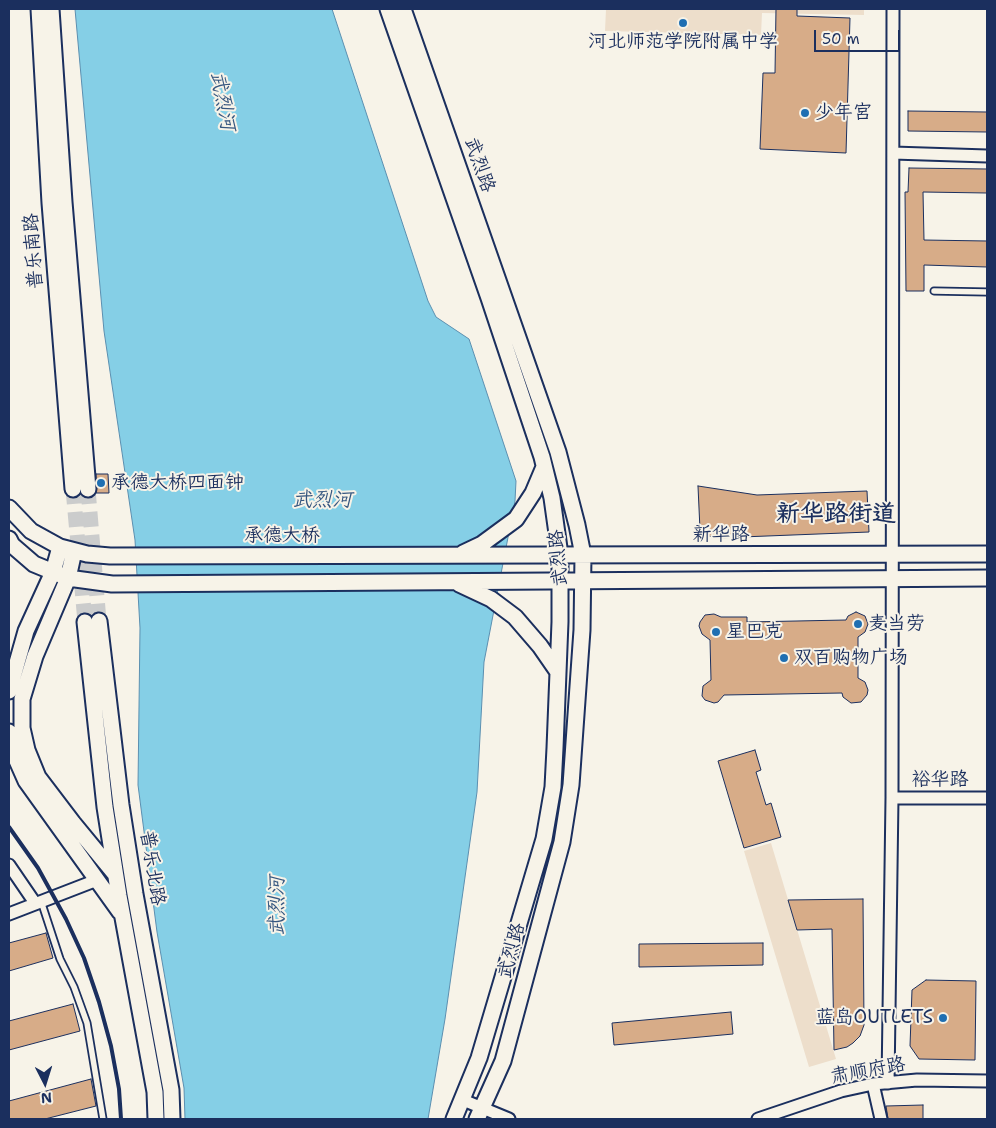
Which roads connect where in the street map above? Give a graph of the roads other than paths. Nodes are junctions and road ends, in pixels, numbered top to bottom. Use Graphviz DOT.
graph roads {
  1 [pos="39,9"];
  2 [pos="51,9"];
  3 [pos="388,9"];
  4 [pos="403,9"];
  5 [pos="894,9"];
  6 [pos="893,154"];
  7 [pos="987,156"];
  8 [pos="934,291"];
  9 [pos="987,292"];
  10 [pos="544,467"];
  11 [pos="9,508"];
  12 [pos="9,539"];
  13 [pos="67,549"];
  14 [pos="892,554"];
  15 [pos="987,554"];
  16 [pos="583,555"];
  17 [pos="454,556"];
  18 [pos="560,556"];
  19 [pos="53,572"];
  20 [pos="68,578"];
  21 [pos="987,578"];
  22 [pos="892,579"];
  23 [pos="560,581"];
  24 [pos="582,581"];
  25 [pos="455,582"];
  26 [pos="558,672"];
  27 [pos="9,692"];
  28 [pos="9,732"];
  29 [pos="892,798"];
  30 [pos="987,798"];
  31 [pos="9,865"];
  32 [pos="116,875"];
  33 [pos="97,880"];
  34 [pos="38,902"];
  35 [pos="137,904"];
  36 [pos="9,914"];
  37 [pos="123,915"];
  38 [pos="987,1081"];
  39 [pos="888,1082"];
  40 [pos="873,1084"];
  41 [pos="463,1100"];
  42 [pos="480,1114"];
  43 [pos="103,1119"];
  44 [pos="156,1119"];
  45 [pos="172,1119"];
  46 [pos="454,1119"];
  47 [pos="509,1119"];
  48 [pos="758,1119"];
  49 [pos="881,1119"];
  1 -- 2 [label="main road, 普乐南路"];
  3 -- 10 [label="main road, 武烈路"];
  4 -- 16 [label="main road, 武烈路"];
  5 -- 6 [label="street"];
  6 -- 7 [label="street"];
  6 -- 14 [label="street"];
  8 -- 9 [label="lane"];
  10 -- 17 [label="main road"];
  10 -- 18 [label="main road, 武烈路"];
  11 -- 13 [label="main road, 承德大桥"];
  12 -- 19 [label="main road"];
  13 -- 17 [label="main road, 承德大桥"];
  13 -- 19 [label="main road"];
  13 -- 20 [label="main road"];
  14 -- 15 [label="main road, 新华路"];
  14 -- 16 [label="main road, 新华路"];
  14 -- 22 [label="street"];
  16 -- 18 [label="main road, 新华路"];
  16 -- 24 [label="main road, 武烈路"];
  17 -- 18 [label="main road, 新华路"];
  18 -- 23 [label="main road, 武烈路"];
  19 -- 20 [label="main road"];
  19 -- 27 [label="main road"];
  20 -- 25 [label="main road"];
  20 -- 32 [label="main road"];
  21 -- 22 [label="main road"];
  22 -- 24 [label="main road"];
  22 -- 29 [label="street"];
  23 -- 24 [label="main road"];
  23 -- 25 [label="main road"];
  23 -- 26 [label="main road, 武烈路"];
  24 -- 42 [label="main road, 武烈路"];
  25 -- 26 [label="main road"];
  26 -- 41 [label="main road, 武烈路"];
  28 -- 33 [label="main road"];
  29 -- 30 [label="street, 裕华路"];
  29 -- 39 [label="street"];
  31 -- 34 [label="street"];
  32 -- 35 [label="main road"];
  32 -- 35 [label="main road, 普乐北路"];
  32 -- 37 [label="main road, 普乐北路"];
  33 -- 34 [label="street"];
  33 -- 37 [label="main road"];
  34 -- 36 [label="street"];
  34 -- 43 [label="lane"];
  35 -- 45 [label="main road, 普乐北路"];
  37 -- 44 [label="main road, 普乐北路"];
  38 -- 39 [label="street, 肃顺府路"];
  39 -- 40 [label="street, 肃顺府路"];
  40 -- 48 [label="street, 肃顺府路"];
  40 -- 49 [label="street"];
  41 -- 42 [label="street"];
  41 -- 46 [label="main road, 武烈路"];
  42 -- 47 [label="street"];
}
